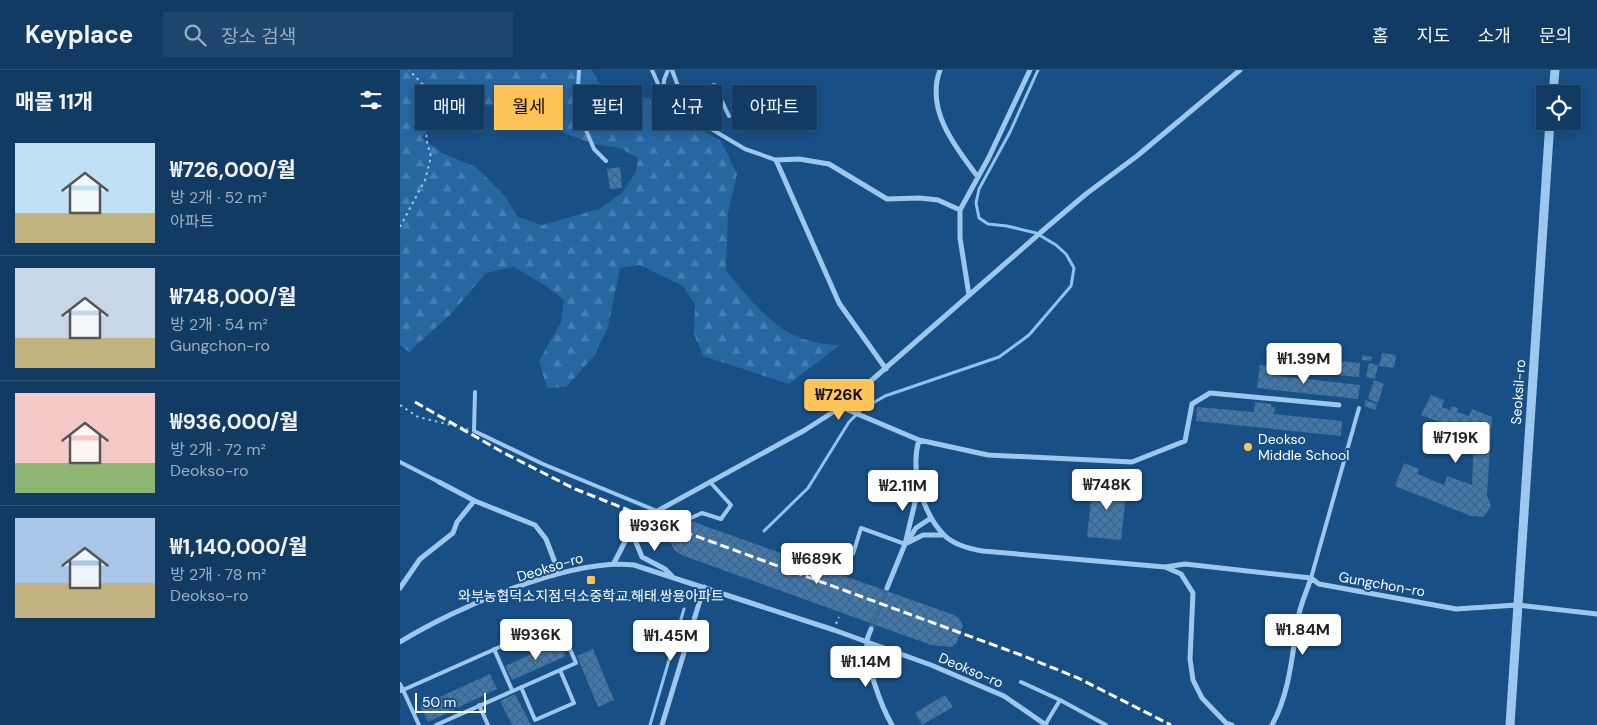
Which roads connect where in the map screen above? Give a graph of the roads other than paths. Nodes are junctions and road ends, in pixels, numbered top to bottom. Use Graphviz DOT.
graph roads {
  1 [pos="578,70"];
  2 [pos="652,70"];
  3 [pos="668,70"];
  4 [pos="672,70"];
  5 [pos="940,70"];
  6 [pos="1030,70"];
  7 [pos="1240,70"];
  8 [pos="1556,70"];
  9 [pos="659,85"];
  10 [pos="664,85"];
  11 [pos="1554,85"];
  12 [pos="728,116"];
  13 [pos="713,130"];
  14 [pos="1549,130"];
  15 [pos="776,160"];
  16 [pos="606,161"];
  17 [pos="978,177"];
  18 [pos="960,210"];
  19 [pos="969,295"];
  20 [pos="886,369"];
  21 [pos="475,392"];
  22 [pos="1340,405"];
  23 [pos="842,407"];
  24 [pos="1359,408"];
  25 [pos="919,440"];
  26 [pos="400,462"];
  27 [pos="439,482"];
  28 [pos="711,483"];
  29 [pos="920,484"];
  30 [pos="474,501"];
  31 [pos="657,511"];
  32 [pos="931,518"];
  33 [pos="684,521"];
  34 [pos="636,525"];
  35 [pos="944,535"];
  36 [pos="905,544"];
  37 [pos="853,554"];
  38 [pos="614,563"];
  39 [pos="1165,567"];
  40 [pos="559,573"];
  41 [pos="674,578"];
  42 [pos="1311,578"];
  43 [pos="704,587"];
  44 [pos="400,588"];
  45 [pos="887,588"];
  46 [pos="1518,605"];
  47 [pos="1597,609"];
  48 [pos="1589,613"];
  49 [pos="1597,614"];
  50 [pos="871,629"];
  51 [pos="867,641"];
  52 [pos="400,642"];
  53 [pos="494,649"];
  54 [pos="560,670"];
  55 [pos="1022,682"];
  56 [pos="400,684"];
  57 [pos="521,687"];
  58 [pos="401,690"];
  59 [pos="512,690"];
  60 [pos="1060,700"];
  61 [pos="479,705"];
  62 [pos="419,725"];
  63 [pos="438,725"];
  64 [pos="488,725"];
  65 [pos="662,725"];
  66 [pos="892,725"];
  67 [pos="1046,725"];
  68 [pos="1106,725"];
  69 [pos="1232,725"];
  70 [pos="1272,725"];
  71 [pos="1510,725"];
  1 -- 16 [label="lane"];
  2 -- 9 [label="lane"];
  3 -- 10 [label="lane"];
  4 -- 12 [label="lane"];
  5 -- 17 [label="street"];
  6 -- 17 [label="street"];
  7 -- 19 [label="street"];
  8 -- 11 [label="street"];
  13 -- 15 [label="lane"];
  14 -- 46 [label="street, Seoksil-ro"];
  15 -- 18 [label="street"];
  15 -- 20 [label="street"];
  17 -- 18 [label="street"];
  18 -- 19 [label="street"];
  19 -- 20 [label="street"];
  20 -- 23 [label="street"];
  21 -- 31 [label="lane"];
  22 -- 25 [label="street"];
  23 -- 25 [label="street"];
  23 -- 28 [label="street"];
  24 -- 42 [label="lane"];
  25 -- 29 [label="street"];
  26 -- 27 [label="lane"];
  27 -- 30 [label="street"];
  28 -- 31 [label="street"];
  28 -- 33 [label="lane"];
  29 -- 32 [label="street"];
  29 -- 36 [label="street"];
  30 -- 40 [label="street"];
  30 -- 44 [label="street"];
  31 -- 34 [label="street"];
  32 -- 35 [label="street"];
  32 -- 36 [label="street"];
  34 -- 38 [label="street"];
  34 -- 41 [label="street"];
  35 -- 36 [label="street"];
  35 -- 39 [label="street, Gungchon-ro"];
  36 -- 37 [label="lane"];
  36 -- 45 [label="street"];
  38 -- 40 [label="street, Deokso-ro"];
  38 -- 41 [label="street, Deokso-ro"];
  39 -- 42 [label="street, Gungchon-ro"];
  39 -- 69 [label="street"];
  40 -- 52 [label="street, Deokso-ro"];
  41 -- 43 [label="street, Deokso-ro"];
  42 -- 46 [label="street, Gungchon-ro"];
  42 -- 70 [label="street"];
  43 -- 51 [label="street, Deokso-ro"];
  43 -- 65 [label="street"];
  46 -- 48 [label="street, Gungchon-ro"];
  46 -- 71 [label="street, Seoksil-ro"];
  47 -- 48 [label="street"];
  48 -- 49 [label="street, Gungchon-ro"];
  50 -- 51 [label="street"];
  51 -- 66 [label="street"];
  51 -- 67 [label="street, Deokso-ro"];
  53 -- 54 [label="lane"];
  53 -- 58 [label="lane"];
  53 -- 59 [label="lane"];
  54 -- 57 [label="lane"];
  54 -- 57 [label="lane"];
  55 -- 60 [label="lane"];
  56 -- 58 [label="lane"];
  57 -- 59 [label="lane"];
  58 -- 62 [label="lane"];
  59 -- 61 [label="lane"];
  60 -- 67 [label="lane"];
  60 -- 68 [label="lane"];
  61 -- 63 [label="lane"];
  61 -- 64 [label="lane"];
}
